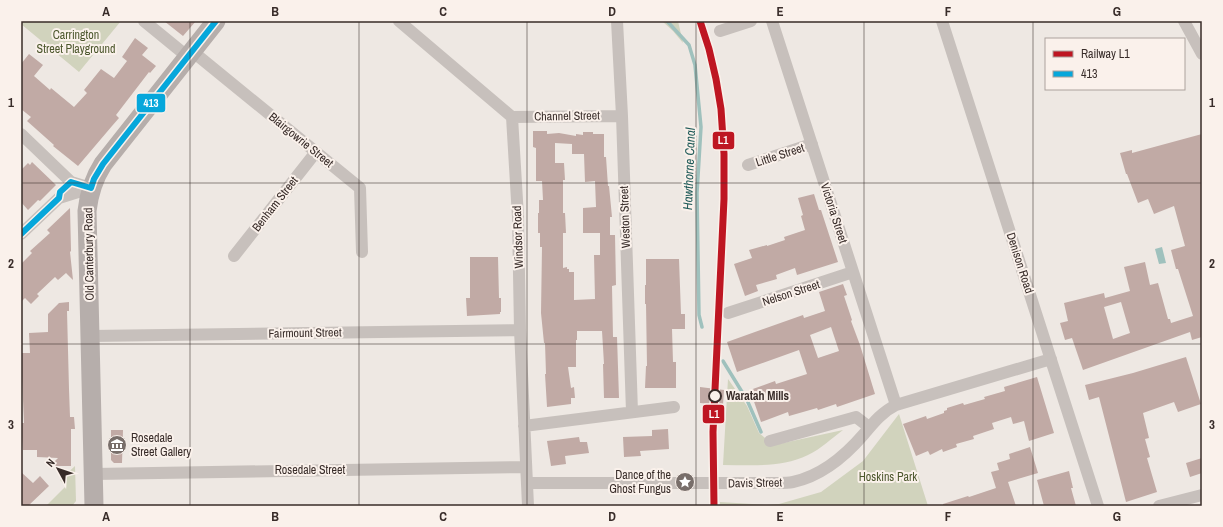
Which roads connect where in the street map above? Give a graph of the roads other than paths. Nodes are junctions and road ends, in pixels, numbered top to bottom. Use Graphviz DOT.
graph roads {
  1 [pos="144,21"];
  2 [pos="216,21"];
  3 [pos="399,21"];
  4 [pos="617,21"];
  5 [pos="751,21"];
  6 [pos="772,21"];
  7 [pos="942,21"];
  8 [pos="1184,21"];
  9 [pos="720,31"];
  10 [pos="190,54"];
  11 [pos="1202,54"];
  12 [pos="622,116"];
  13 [pos="512,117"];
  14 [pos="21,134"];
  15 [pos="812,144"];
  16 [pos="316,152"];
  17 [pos="748,165"];
  18 [pos="71,182"];
  19 [pos="91,188"];
  20 [pos="59,198"];
  21 [pos="21,234"];
  22 [pos="362,252"];
  23 [pos="234,256"];
  24 [pos="853,272"];
  25 [pos="728,313"];
  26 [pos="520,330"];
  27 [pos="90,336"];
  28 [pos="1051,359"];
  29 [pos="896,405"];
  30 [pos="674,407"];
  31 [pos="632,412"];
  32 [pos="524,426"];
  33 [pos="869,427"];
  34 [pos="770,441"];
  35 [pos="526,467"];
  36 [pos="94,474"];
  37 [pos="527,483"];
  38 [pos="1202,495"];
  39 [pos="94,506"];
  40 [pos="528,506"];
  41 [pos="1098,506"];
  42 [pos="1159,506"];
  1 -- 10 [label="street, Blairgowrie Street"];
  2 -- 10 [label="main road, Old Canterbury Road"];
  3 -- 13 [label="street"];
  4 -- 12 [label="street, Weston Street"];
  5 -- 9 [label="street"];
  6 -- 15 [label="street, Victoria Street"];
  7 -- 28 [label="street, Denison Road"];
  8 -- 11 [label="street"];
  10 -- 16 [label="street, Blairgowrie Street"];
  10 -- 19 [label="main road, Old Canterbury Road"];
  12 -- 13 [label="street, Channel Street"];
  12 -- 31 [label="street, Weston Street"];
  13 -- 26 [label="street, Windsor Road"];
  14 -- 18 [label="street"];
  15 -- 17 [label="street, Little Street"];
  15 -- 24 [label="street, Victoria Street"];
  16 -- 22 [label="street, Blairgowrie Street"];
  16 -- 23 [label="street, Benham Street"];
  18 -- 19 [label="street"];
  18 -- 20 [label="street"];
  19 -- 20 [label="street"];
  19 -- 27 [label="main road, Old Canterbury Road"];
  20 -- 21 [label="street"];
  24 -- 25 [label="street, Nelson Street"];
  24 -- 29 [label="street, Victoria Street"];
  26 -- 27 [label="street, Fairmount Street"];
  26 -- 32 [label="street, Windsor Road"];
  27 -- 36 [label="main road, Old Canterbury Road"];
  28 -- 29 [label="street, Davis Street"];
  28 -- 41 [label="street, Denison Road"];
  29 -- 33 [label="street, Davis Street"];
  30 -- 31 [label="street"];
  31 -- 32 [label="street"];
  32 -- 35 [label="street, Windsor Road"];
  33 -- 34 [label="street"];
  33 -- 37 [label="street, Davis Street"];
  35 -- 36 [label="street, Rosedale Street"];
  35 -- 37 [label="street, Windsor Road"];
  36 -- 39 [label="main road, Old Canterbury Road"];
  37 -- 40 [label="street, Windsor Road"];
  38 -- 42 [label="street"];
}
